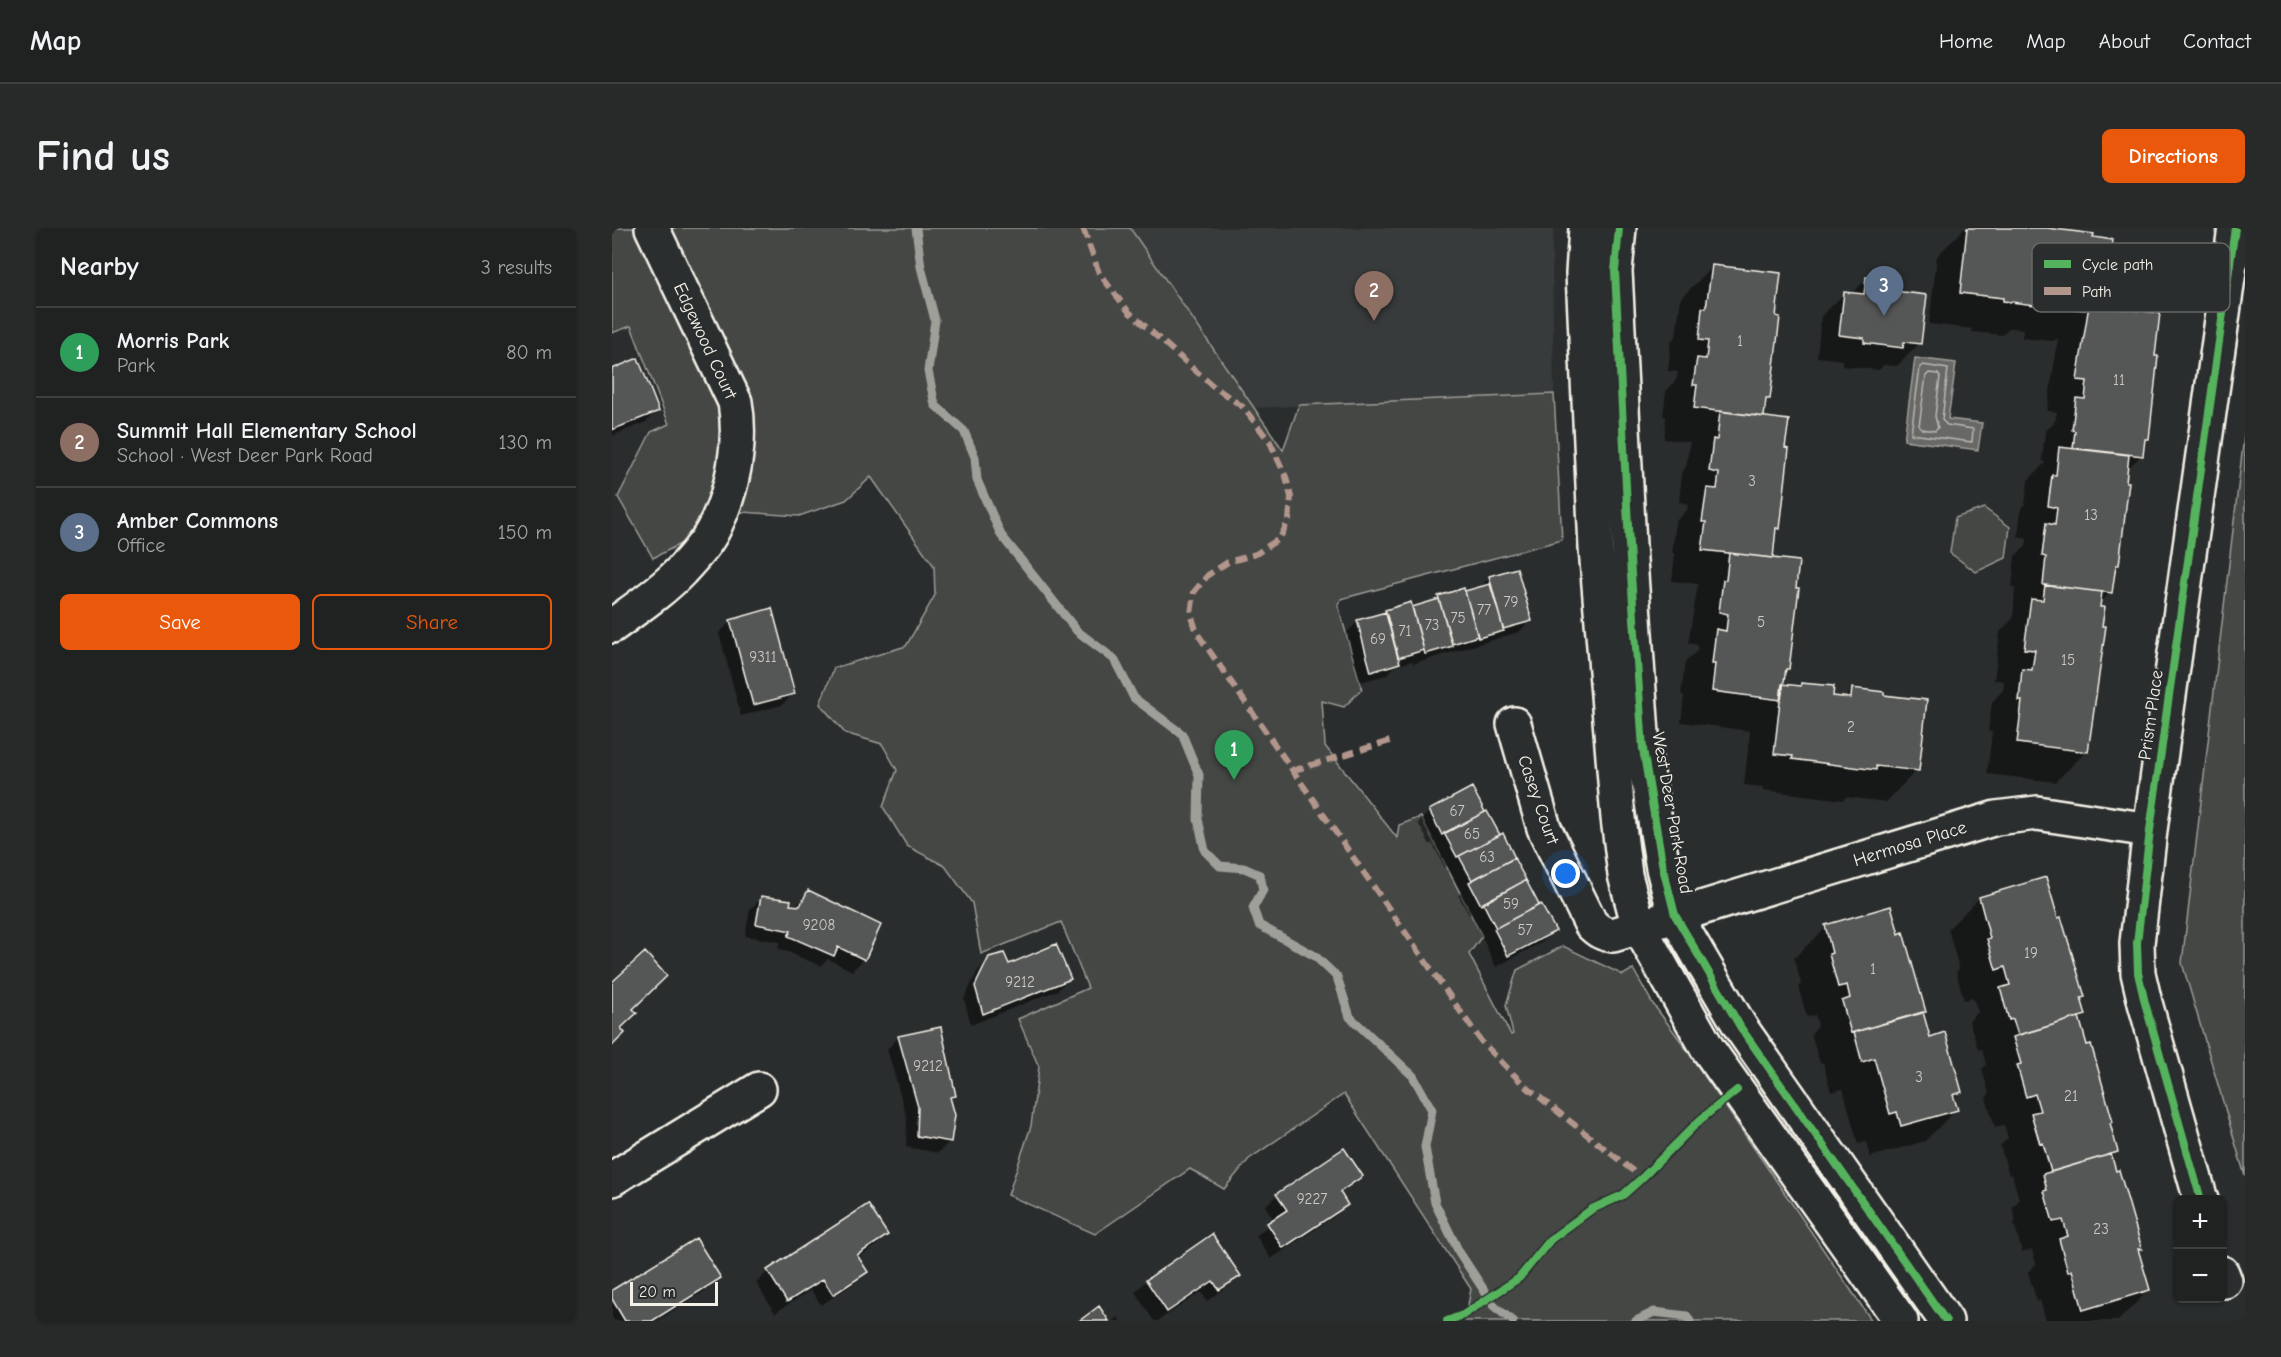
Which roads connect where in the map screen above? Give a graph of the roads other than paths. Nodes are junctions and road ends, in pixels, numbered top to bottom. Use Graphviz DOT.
graph roads {
  1 [pos="652,228"];
  2 [pos="1586,228"];
  3 [pos="1619,228"];
  4 [pos="2235,228"];
  5 [pos="2230,263"];
  6 [pos="2223,312"];
  7 [pos="612,626"];
  8 [pos="1514,724"];
  9 [pos="2150,830"];
  10 [pos="1675,915"];
  11 [pos="1639,927"];
  12 [pos="759,1089"];
  13 [pos="612,1179"];
  14 [pos="2200,1195"];
  15 [pos="1901,1321"];
  16 [pos="1946,1321"];
  1 -- 7 [label="street, Edgewood Court"];
  2 -- 11 [label="street"];
  3 -- 10 [label="street, West Deer Park Road"];
  4 -- 5 [label="street, Prism Place"];
  6 -- 9 [label="street, Prism Place"];
  8 -- 11 [label="street, Casey Court"];
  9 -- 10 [label="street, Hermosa Place"];
  9 -- 14 [label="street, Prism Place"];
  10 -- 11 [label="street, Casey Court"];
  10 -- 16 [label="street, West Deer Park Road"];
  11 -- 15 [label="street"];
  12 -- 13 [label="street"];
}
